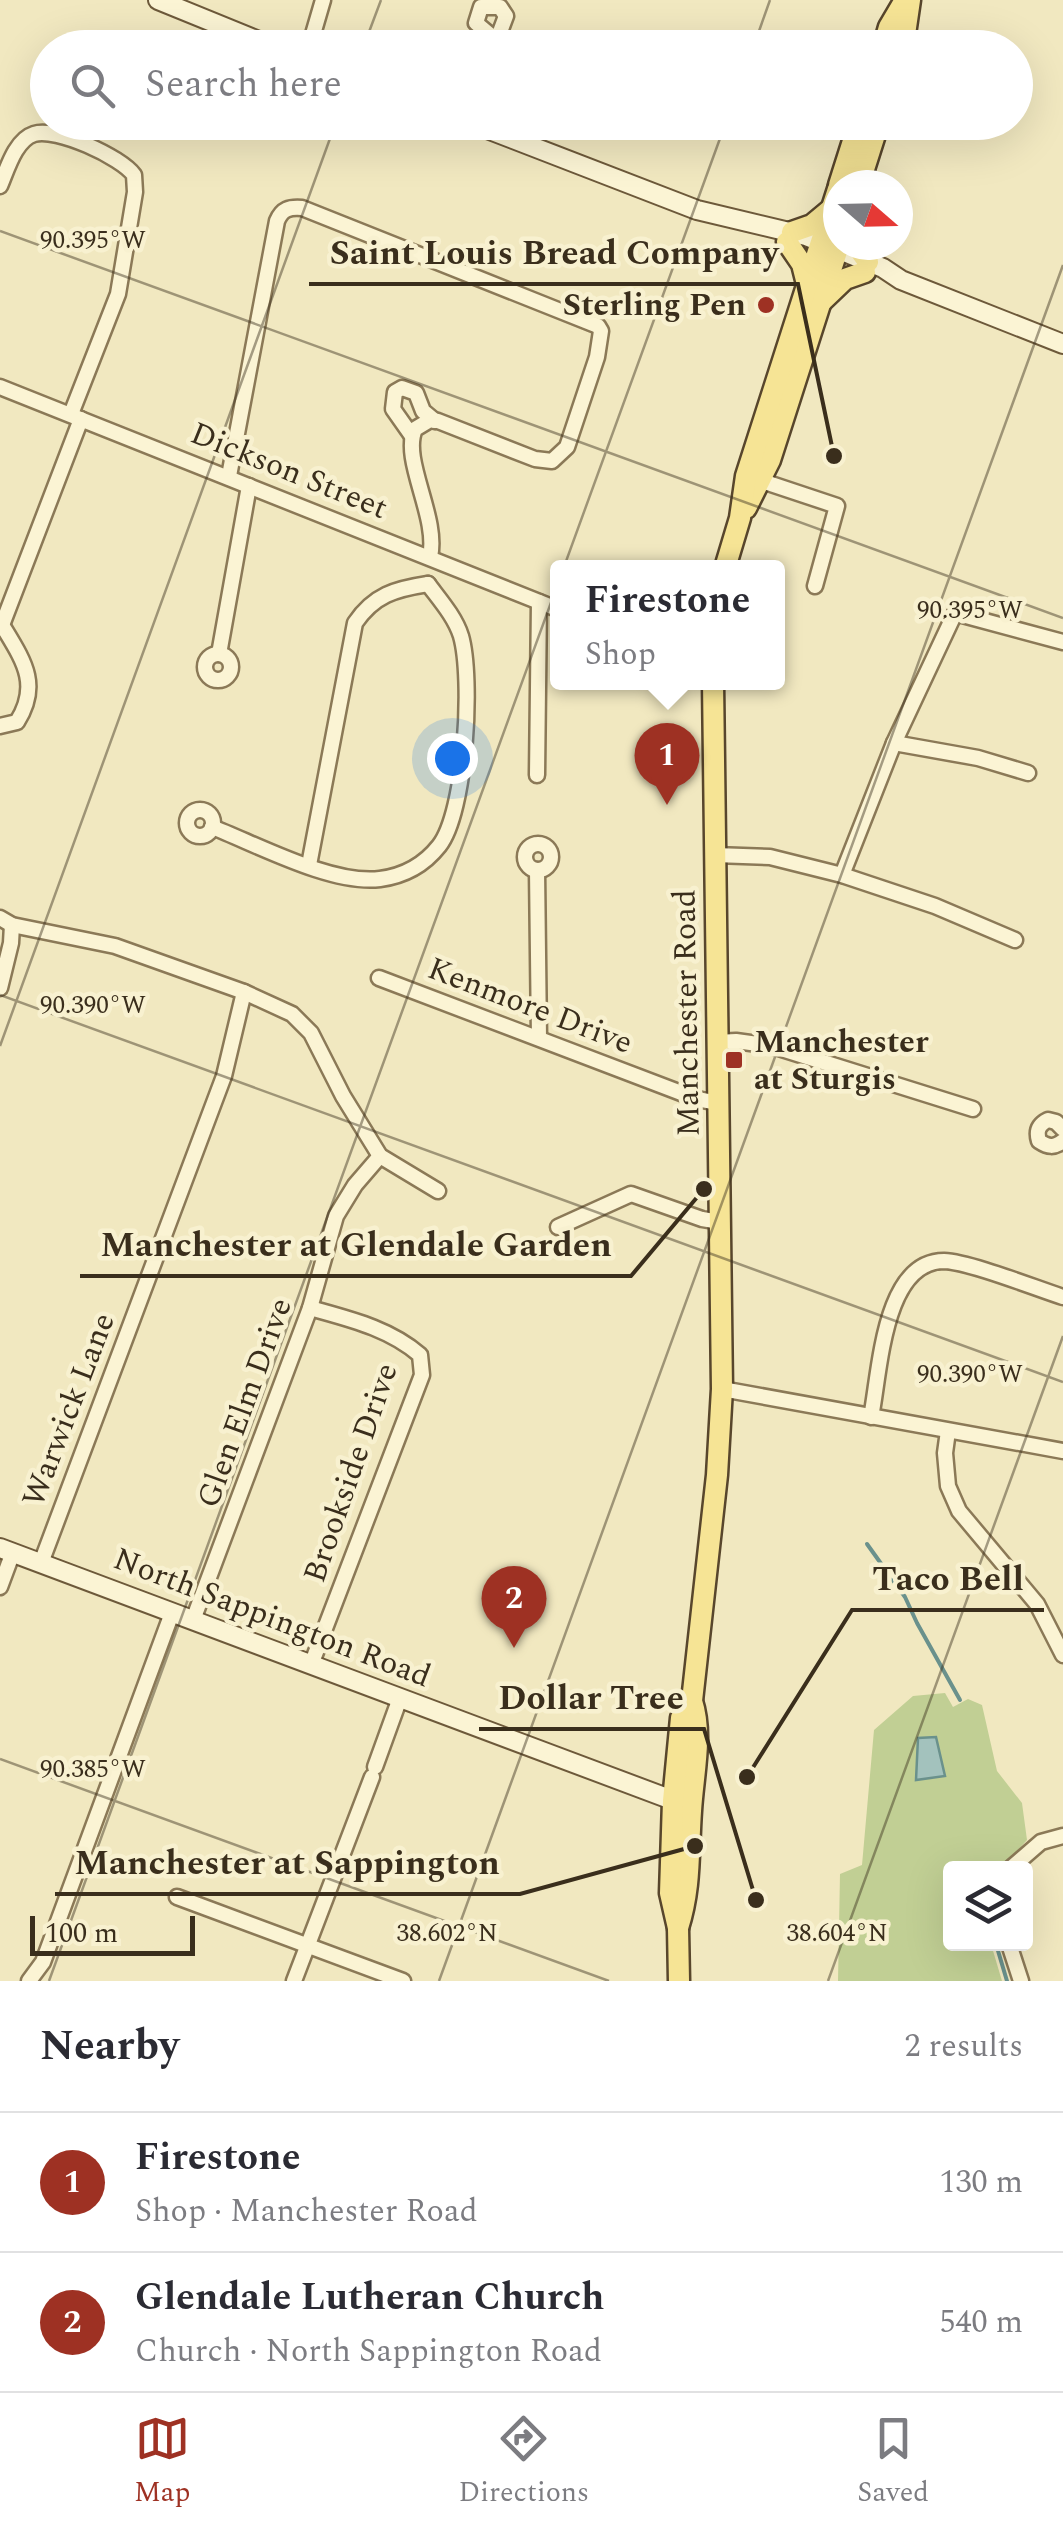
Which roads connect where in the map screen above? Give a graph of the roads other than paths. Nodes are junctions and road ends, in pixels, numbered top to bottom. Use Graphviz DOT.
graph roads {
  1 [pos="158,0"];
  2 [pos="322,0"];
  3 [pos="907,0"];
  4 [pos="232,30"];
  5 [pos="313,30"];
  6 [pos="888,30"];
  7 [pos="904,30"];
  8 [pos="30,137"];
  9 [pos="68,140"];
  10 [pos="515,140"];
  11 [pos="853,140"];
  12 [pos="872,140"];
  13 [pos="844,170"];
  14 [pos="863,170"];
  15 [pos="0,186"];
  16 [pos="823,211"];
  17 [pos="790,237"];
  18 [pos="823,248"];
  19 [pos="835,260"];
  20 [pos="839,260"];
  21 [pos="843,260"];
  22 [pos="856,260"];
  23 [pos="807,284"];
  24 [pos="821,302"];
  25 [pos="1063,344"];
  26 [pos="0,387"];
  27 [pos="76,416"];
  28 [pos="435,421"];
  29 [pos="412,436"];
  30 [pos="230,476"];
  31 [pos="762,482"];
  32 [pos="249,486"];
  33 [pos="740,518"];
  34 [pos="435,558"];
  35 [pos="727,560"];
  36 [pos="428,584"];
  37 [pos="815,586"];
  38 [pos="539,602"];
  39 [pos="550,606"];
  40 [pos="1,626"];
  41 [pos="1063,642"];
  42 [pos="219,654"];
  43 [pos="713,690"];
  44 [pos="0,726"];
  45 [pos="894,743"];
  46 [pos="1028,772"];
  47 [pos="537,776"];
  48 [pos="212,827"];
  49 [pos="715,855"];
  50 [pos="309,866"];
  51 [pos="537,870"];
  52 [pos="842,876"];
  53 [pos="6,922"];
  54 [pos="1015,940"];
  55 [pos="380,978"];
  56 [pos="0,988"];
  57 [pos="244,992"];
  58 [pos="539,1038"];
  59 [pos="717,1042"];
  60 [pos="718,1103"];
  61 [pos="973,1108"];
  62 [pos="1063,1129"];
  63 [pos="1063,1141"];
  64 [pos="380,1156"];
  65 [pos="438,1190"];
  66 [pos="720,1222"];
  67 [pos="558,1227"];
  68 [pos="1063,1297"];
  69 [pos="310,1308"];
  70 [pos="722,1389"];
  71 [pos="871,1417"];
  72 [pos="948,1431"];
  73 [pos="1063,1451"];
  74 [pos="6,1550"];
  75 [pos="41,1563"];
  76 [pos="0,1586"];
  77 [pos="172,1612"];
  78 [pos="193,1620"];
  79 [pos="1063,1655"];
  80 [pos="311,1665"];
  81 [pos="400,1698"];
  82 [pos="682,1804"];
  83 [pos="1063,1836"];
  84 [pos="1020,1861"];
  85 [pos="177,1897"];
  86 [pos="307,1944"];
  87 [pos="1011,1951"];
  88 [pos="29,1981"];
  89 [pos="294,1981"];
  90 [pos="404,1981"];
  91 [pos="680,1981"];
  92 [pos="1021,1981"];
  1 -- 4 [label="street"];
  2 -- 5 [label="street"];
  3 -- 6 [label="main road"];
  3 -- 7 [label="main road"];
  8 -- 15 [label="street"];
  9 -- 27 [label="street"];
  10 -- 17 [label="street"];
  11 -- 13 [label="main road"];
  12 -- 14 [label="main road"];
  16 -- 17 [label="main road"];
  17 -- 18 [label="street"];
  17 -- 23 [label="main road"];
  19 -- 23 [label="main road"];
  20 -- 24 [label="main road"];
  21 -- 24 [label="main road"];
  22 -- 25 [label="street"];
  23 -- 33 [label="main road"];
  24 -- 31 [label="main road"];
  26 -- 27 [label="street, Dickson Street"];
  27 -- 30 [label="street, Dickson Street"];
  27 -- 40 [label="street"];
  28 -- 29 [label="street"];
  28 -- 29 [label="street"];
  28 -- 30 [label="street"];
  29 -- 34 [label="street"];
  30 -- 32 [label="street, Dickson Street"];
  31 -- 33 [label="main road"];
  31 -- 37 [label="street"];
  32 -- 34 [label="street, Dickson Street"];
  32 -- 42 [label="street"];
  33 -- 35 [label="main road"];
  34 -- 36 [label="street"];
  34 -- 38 [label="street, Dickson Street"];
  36 -- 50 [label="street"];
  36 -- 50 [label="street"];
  38 -- 39 [label="street, Dickson Street"];
  38 -- 47 [label="street"];
  40 -- 44 [label="street"];
  41 -- 45 [label="street"];
  43 -- 49 [label="main road, Manchester Road"];
  45 -- 46 [label="street"];
  45 -- 52 [label="street"];
  48 -- 50 [label="street"];
  49 -- 52 [label="street"];
  49 -- 59 [label="main road, Manchester Road"];
  51 -- 58 [label="street"];
  52 -- 54 [label="street"];
  53 -- 56 [label="street"];
  53 -- 57 [label="street"];
  55 -- 58 [label="street, Kenmore Drive"];
  57 -- 64 [label="street"];
  57 -- 75 [label="street, Warwick Lane"];
  58 -- 60 [label="street, Kenmore Drive"];
  59 -- 60 [label="main road, Manchester Road"];
  59 -- 61 [label="street"];
  60 -- 66 [label="main road, Manchester Road"];
  62 -- 63 [label="street"];
  64 -- 65 [label="street"];
  64 -- 69 [label="street, Glen Elm Drive"];
  66 -- 67 [label="street"];
  66 -- 70 [label="main road, Manchester Road"];
  68 -- 71 [label="street"];
  69 -- 78 [label="street, Glen Elm Drive"];
  69 -- 80 [label="street, Brookside Drive"];
  70 -- 71 [label="street"];
  70 -- 82 [label="main road, Manchester Road"];
  71 -- 72 [label="street"];
  72 -- 73 [label="street"];
  72 -- 79 [label="street"];
  74 -- 75 [label="street, North Sappington Road"];
  74 -- 76 [label="street"];
  75 -- 77 [label="street, North Sappington Road"];
  77 -- 78 [label="street, North Sappington Road"];
  77 -- 88 [label="street"];
  78 -- 80 [label="street, North Sappington Road"];
  80 -- 81 [label="street, North Sappington Road"];
  81 -- 82 [label="street, North Sappington Road"];
  81 -- 86 [label="street"];
  82 -- 91 [label="main road, Manchester Road"];
  83 -- 84 [label="street"];
  85 -- 86 [label="street"];
  86 -- 89 [label="street"];
  86 -- 90 [label="street"];
  87 -- 92 [label="street"];
}
